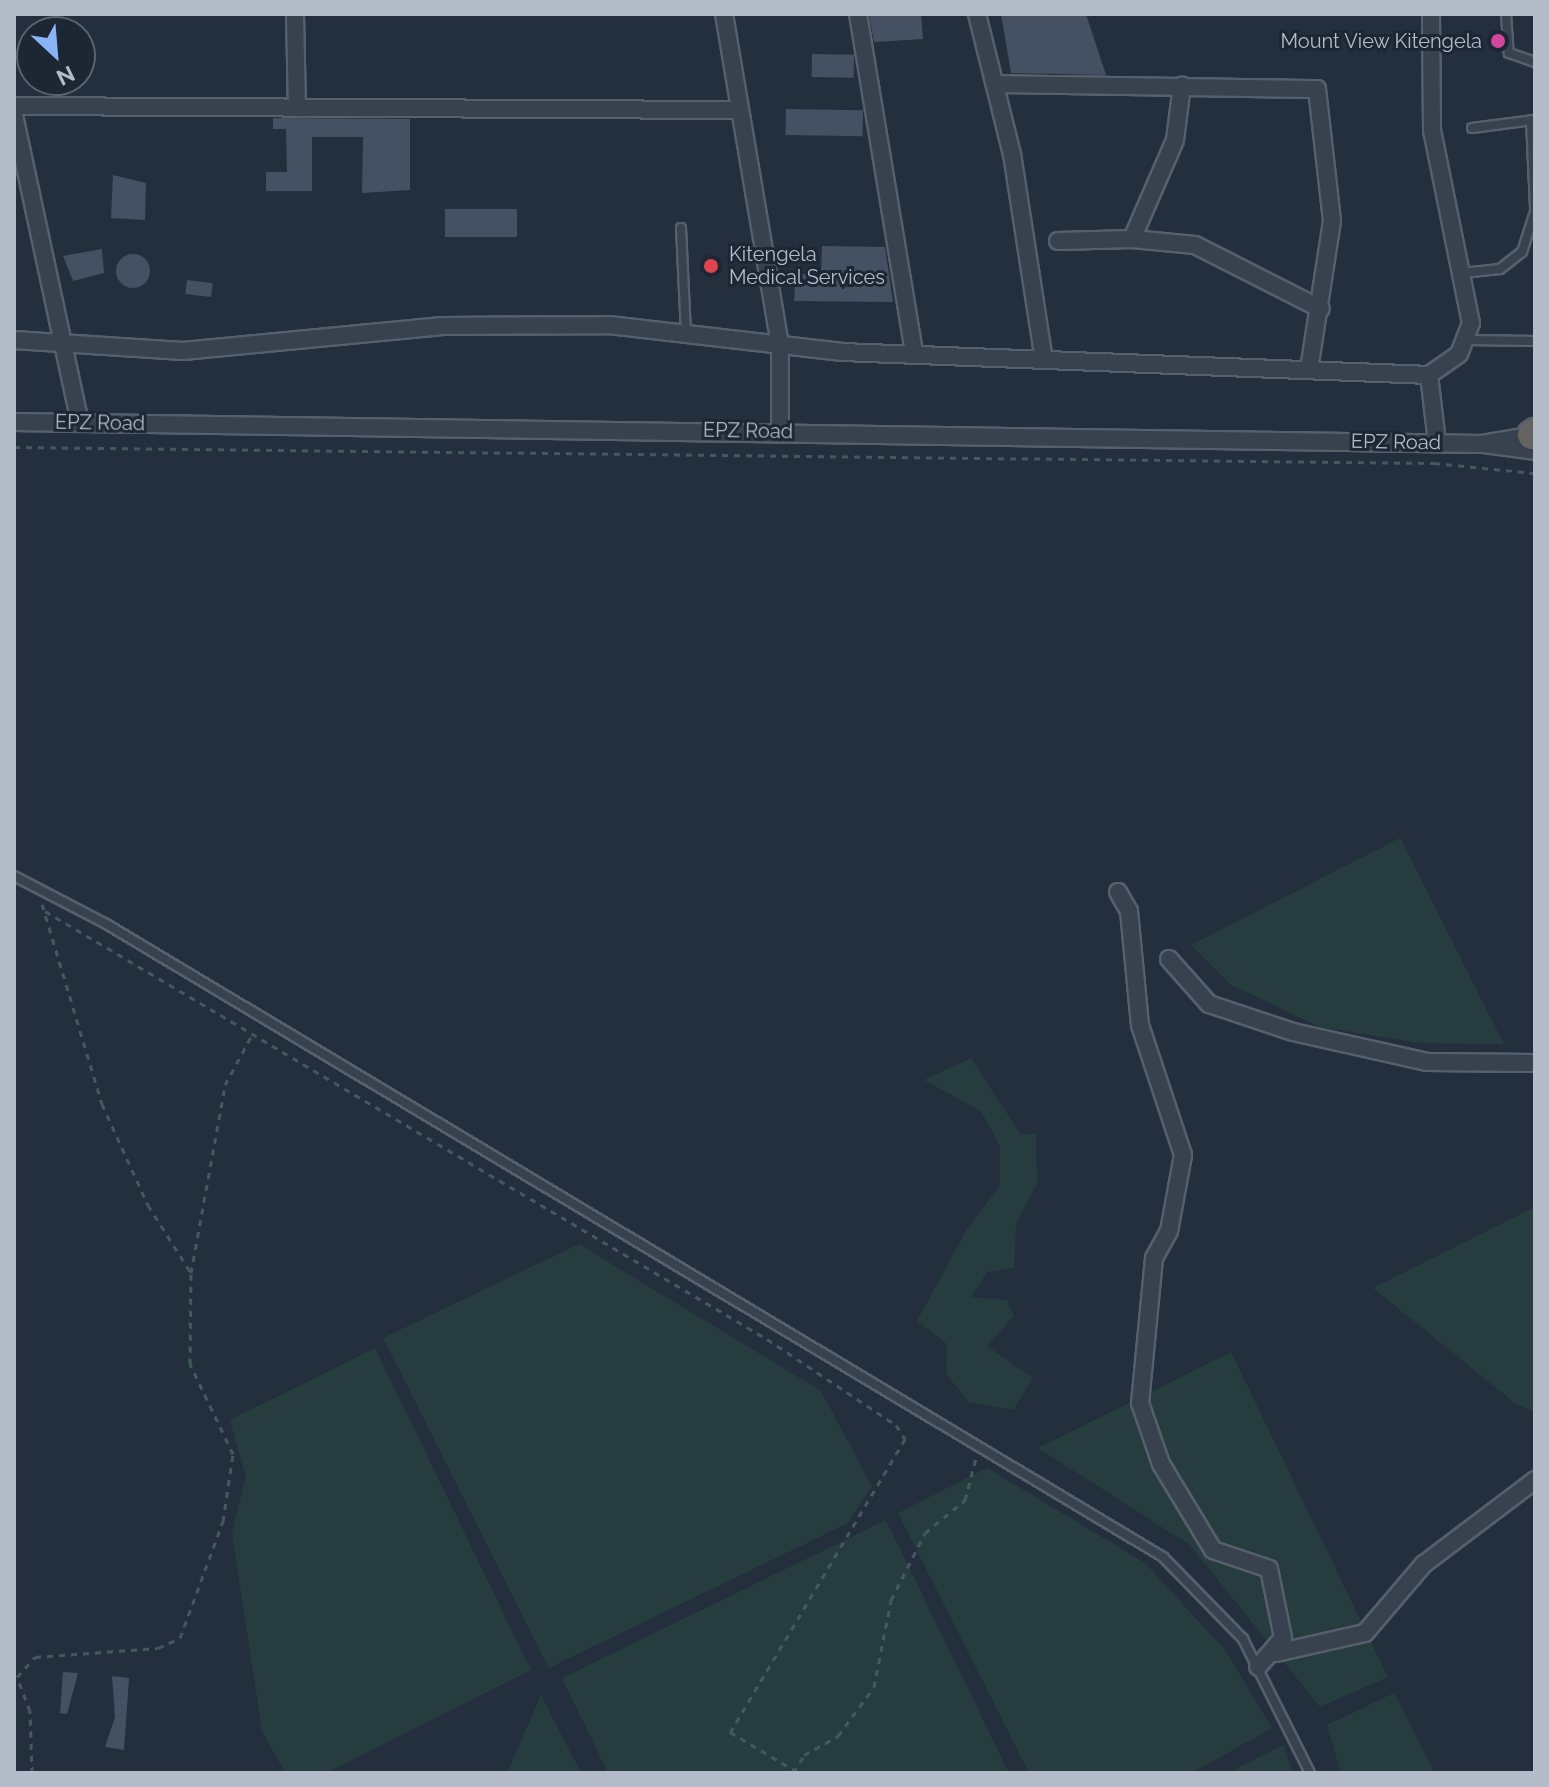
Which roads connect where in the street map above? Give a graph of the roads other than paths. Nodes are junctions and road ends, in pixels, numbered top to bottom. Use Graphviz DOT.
graph roads {
  1 [pos="295,14"];
  2 [pos="724,14"];
  3 [pos="858,14"];
  4 [pos="977,14"];
  5 [pos="1431,14"];
  6 [pos="1506,14"];
  7 [pos="1535,62"];
  8 [pos="995,84"];
  9 [pos="1182,85"];
  10 [pos="14,106"];
  11 [pos="297,107"];
  12 [pos="740,110"];
  13 [pos="14,115"];
  14 [pos="1533,120"];
  15 [pos="1472,128"];
  16 [pos="1535,210"];
  17 [pos="681,228"];
  18 [pos="1132,239"];
  19 [pos="1058,241"];
  20 [pos="1462,273"];
  21 [pos="1321,309"];
  22 [pos="686,333"];
  23 [pos="63,339"];
  24 [pos="14,340"];
  25 [pos="1468,340"];
  26 [pos="1535,341"];
  27 [pos="780,344"];
  28 [pos="914,353"];
  29 [pos="1043,355"];
  30 [pos="1309,369"];
  31 [pos="1429,375"];
  32 [pos="14,422"];
  33 [pos="80,423"];
  34 [pos="780,432"];
  35 [pos="1534,439"];
  36 [pos="1437,442"];
  37 [pos="14,876"];
  38 [pos="1118,892"];
  39 [pos="1169,959"];
  40 [pos="1535,1063"];
  41 [pos="1535,1480"];
  42 [pos="1276,1653"];
  43 [pos="1258,1667"];
  44 [pos="1310,1773"];
  1 -- 11 [label="street"];
  2 -- 12 [label="street"];
  3 -- 28 [label="street"];
  4 -- 8 [label="street"];
  5 -- 20 [label="street"];
  6 -- 7 [label="lane"];
  8 -- 9 [label="street"];
  8 -- 29 [label="street"];
  9 -- 18 [label="street"];
  9 -- 21 [label="street"];
  10 -- 11 [label="street"];
  11 -- 12 [label="street"];
  12 -- 27 [label="street"];
  13 -- 23 [label="street"];
  14 -- 15 [label="lane"];
  14 -- 16 [label="lane"];
  16 -- 20 [label="lane"];
  17 -- 22 [label="lane"];
  18 -- 19 [label="street"];
  18 -- 21 [label="street"];
  20 -- 25 [label="street"];
  21 -- 30 [label="street"];
  22 -- 23 [label="street"];
  22 -- 27 [label="street"];
  23 -- 24 [label="street"];
  23 -- 33 [label="street"];
  25 -- 26 [label="lane"];
  25 -- 31 [label="street"];
  27 -- 28 [label="street"];
  27 -- 34 [label="street"];
  28 -- 29 [label="street"];
  29 -- 30 [label="street"];
  30 -- 31 [label="street"];
  31 -- 36 [label="street"];
  32 -- 33 [label="street, EPZ Road"];
  33 -- 34 [label="street, EPZ Road"];
  34 -- 36 [label="street, EPZ Road"];
  35 -- 36 [label="street, EPZ Road"];
  37 -- 43 [label="lane"];
  38 -- 42 [label="street"];
  39 -- 40 [label="street"];
  41 -- 42 [label="street"];
  42 -- 43 [label="street"];
  43 -- 44 [label="lane"];
}
